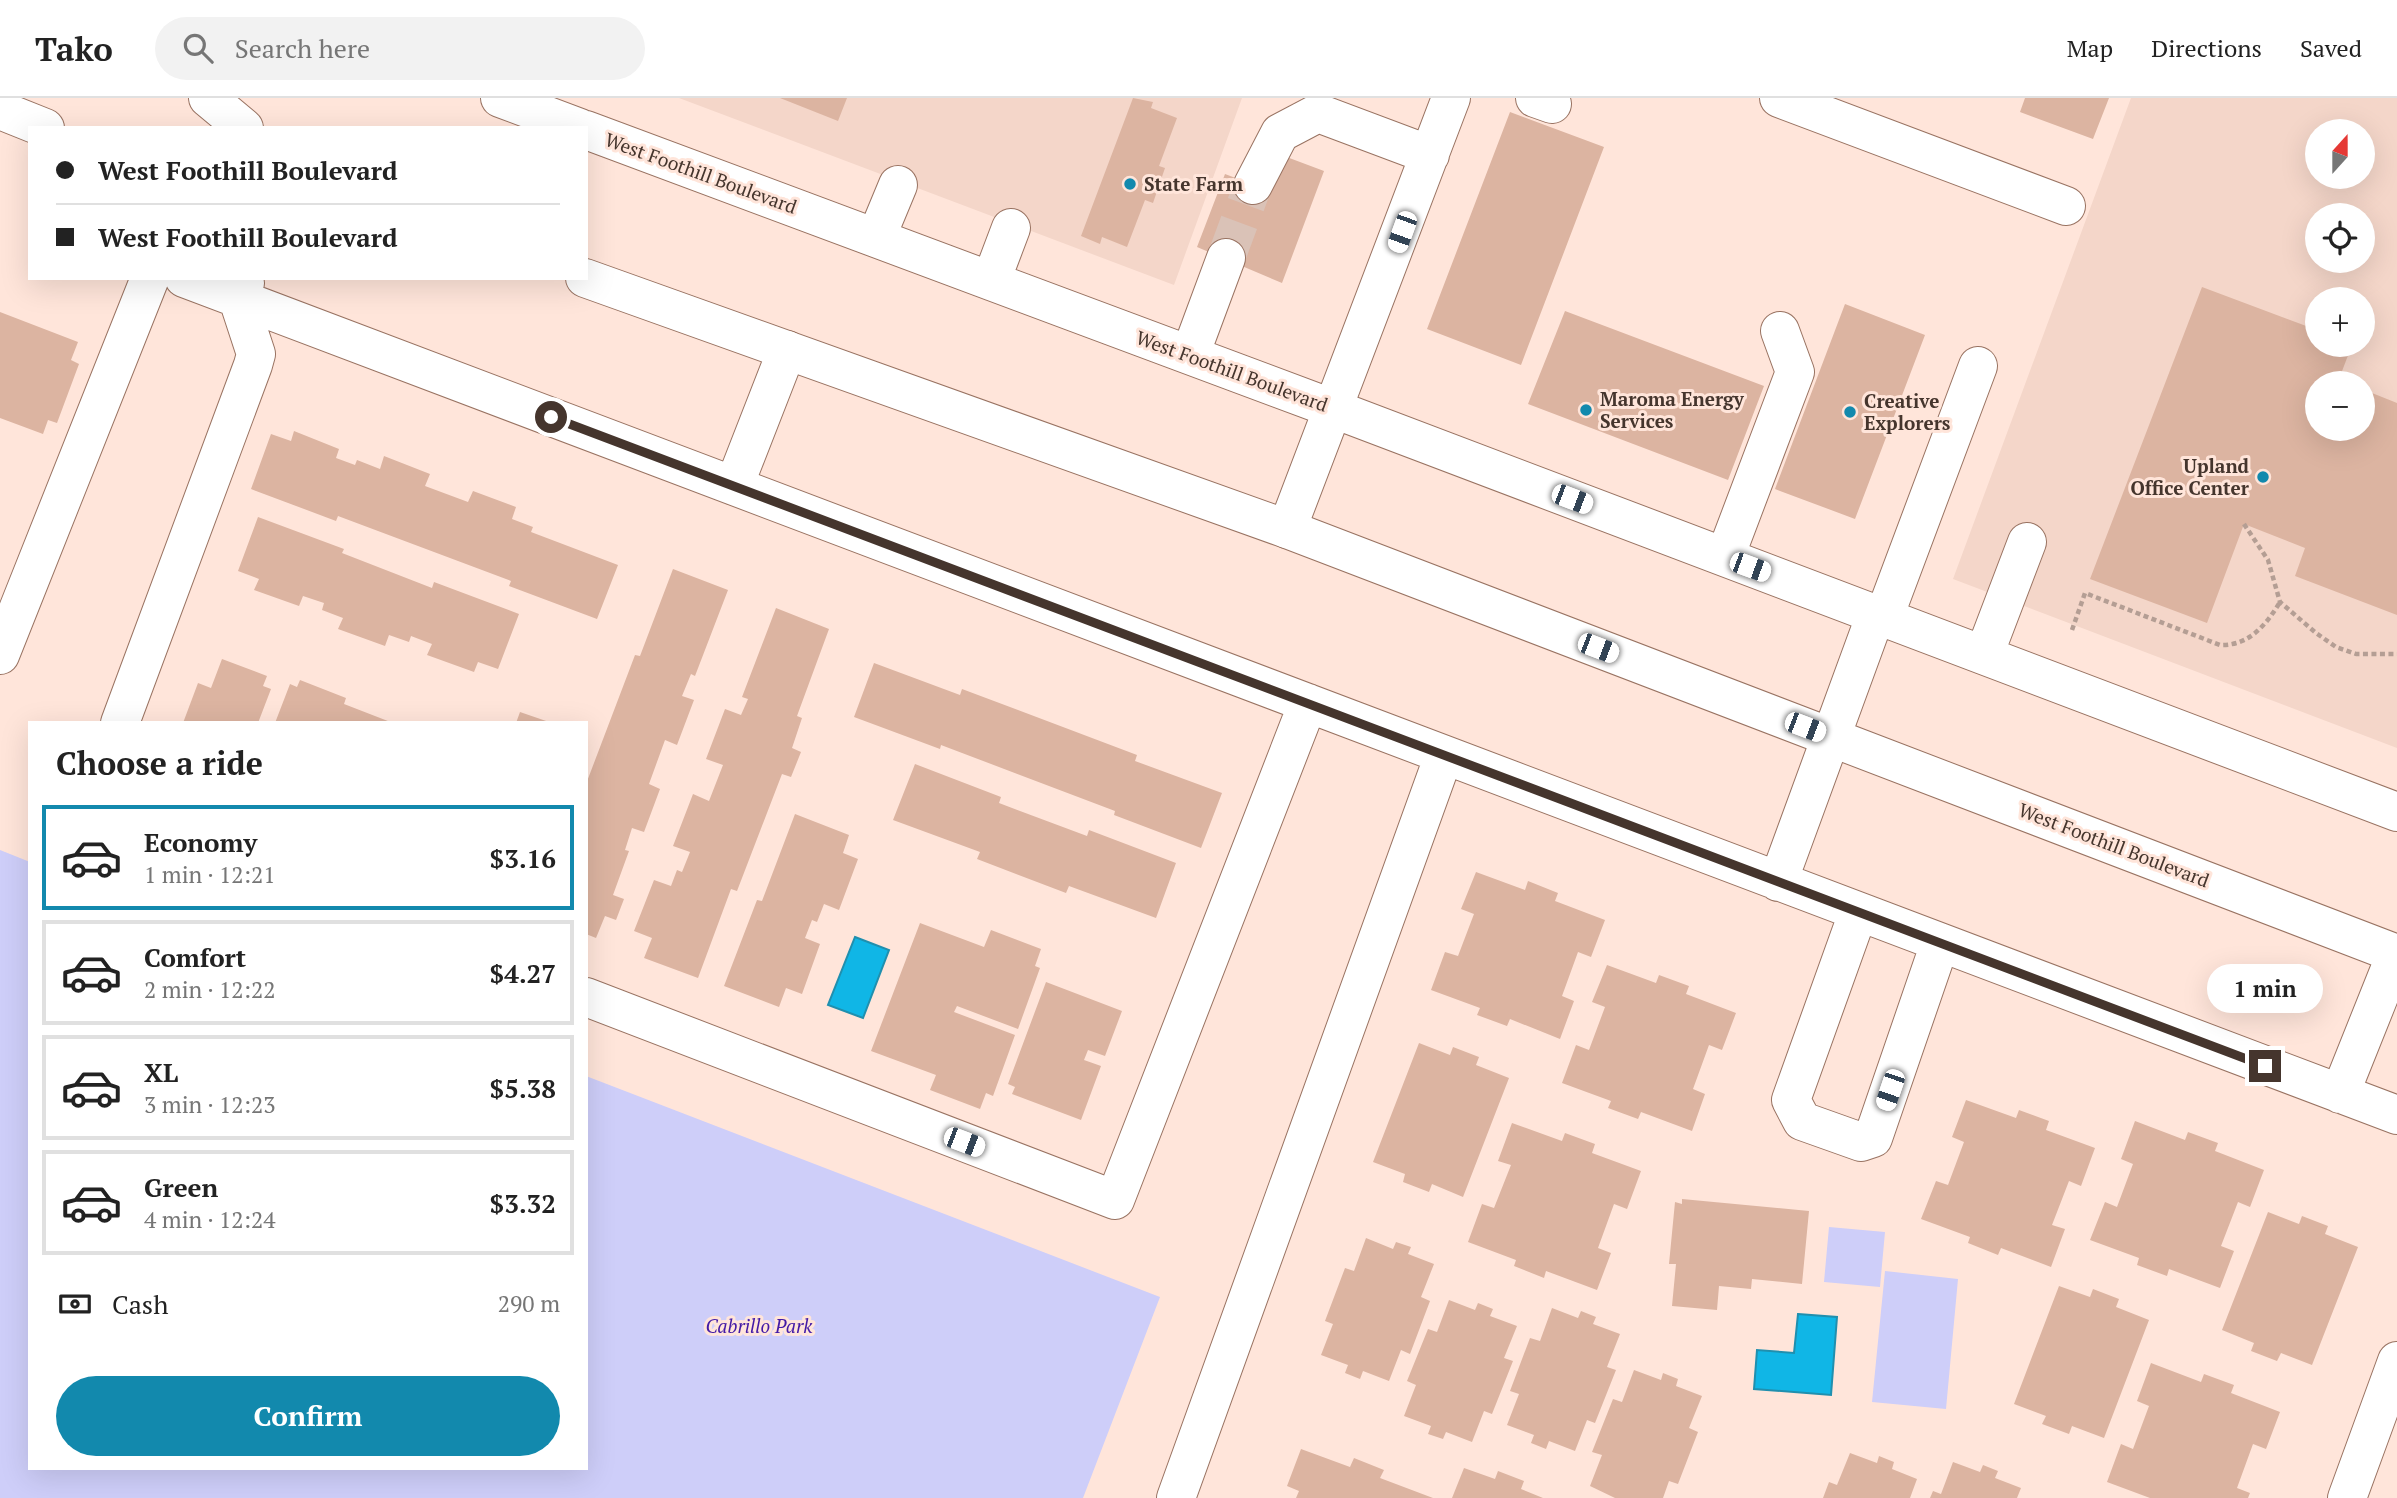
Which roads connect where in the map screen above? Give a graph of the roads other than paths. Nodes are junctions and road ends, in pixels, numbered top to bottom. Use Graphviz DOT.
graph roads {
  1 [pos="208,98"];
  2 [pos="1451,98"];
  3 [pos="1779,98"];
  4 [pos="513,100"];
  5 [pos="0,110"];
  6 [pos="40,126"];
  7 [pos="242,126"];
  8 [pos="575,126"];
  9 [pos="588,131"];
  10 [pos="1430,155"];
  11 [pos="898,185"];
  12 [pos="1253,185"];
  13 [pos="2066,206"];
  14 [pos="1012,228"];
  15 [pos="876,238"];
  16 [pos="1226,258"];
  17 [pos="588,279"];
  18 [pos="149,280"];
  19 [pos="195,280"];
  20 [pos="991,281"];
  21 [pos="243,289"];
  22 [pos="1780,331"];
  23 [pos="787,351"];
  24 [pos="1190,355"];
  25 [pos="1978,366"];
  26 [pos="1335,409"];
  27 [pos="734,486"];
  28 [pos="1287,529"];
  29 [pos="2027,542"];
  30 [pos="1725,557"];
  31 [pos="1881,616"];
  32 [pos="0,655"];
  33 [pos="1984,655"];
  34 [pos="1308,704"];
  35 [pos="121,721"];
  36 [pos="1831,737"];
  37 [pos="1444,755"];
  38 [pos="2397,812"];
  39 [pos="1778,883"];
  40 [pos="1858,913"];
  41 [pos="1940,943"];
  42 [pos="2397,954"];
  43 [pos="588,998"];
  44 [pos="2340,1094"];
  45 [pos="2397,1115"];
  46 [pos="2397,1361"];
  47 [pos="1176,1498"];
  48 [pos="2347,1498"];
  1 -- 7 [label="main road"];
  2 -- 10 [label="main road"];
  3 -- 13 [label="main road"];
  4 -- 8 [label="main road, West Foothill Boulevard"];
  5 -- 6 [label="main road"];
  9 -- 15 [label="main road, West Foothill Boulevard"];
  10 -- 12 [label="main road"];
  10 -- 26 [label="main road"];
  11 -- 15 [label="main road"];
  14 -- 20 [label="main road"];
  15 -- 20 [label="main road, West Foothill Boulevard"];
  16 -- 24 [label="main road"];
  17 -- 23 [label="main road, West Foothill Boulevard"];
  18 -- 32 [label="main road"];
  19 -- 21 [label="main road"];
  20 -- 24 [label="main road, West Foothill Boulevard"];
  21 -- 27 [label="main road"];
  21 -- 35 [label="main road"];
  22 -- 30 [label="main road"];
  23 -- 27 [label="main road"];
  23 -- 28 [label="main road, West Foothill Boulevard"];
  24 -- 26 [label="main road, West Foothill Boulevard"];
  25 -- 31 [label="main road"];
  26 -- 28 [label="main road"];
  26 -- 30 [label="main road, West Foothill Boulevard"];
  27 -- 34 [label="main road"];
  28 -- 36 [label="main road, West Foothill Boulevard"];
  29 -- 33 [label="main road"];
  30 -- 31 [label="main road, West Foothill Boulevard"];
  31 -- 33 [label="main road, West Foothill Boulevard"];
  31 -- 36 [label="main road"];
  33 -- 38 [label="main road, West Foothill Boulevard"];
  34 -- 37 [label="main road"];
  34 -- 43 [label="main road"];
  36 -- 39 [label="main road"];
  36 -- 42 [label="main road, West Foothill Boulevard"];
  37 -- 39 [label="main road"];
  37 -- 47 [label="main road"];
  39 -- 40 [label="main road"];
  40 -- 41 [label="main road"];
  40 -- 41 [label="main road"];
  41 -- 44 [label="main road"];
  42 -- 44 [label="main road, West Foothill Boulevard"];
  44 -- 45 [label="main road"];
  46 -- 48 [label="main road"];
}
